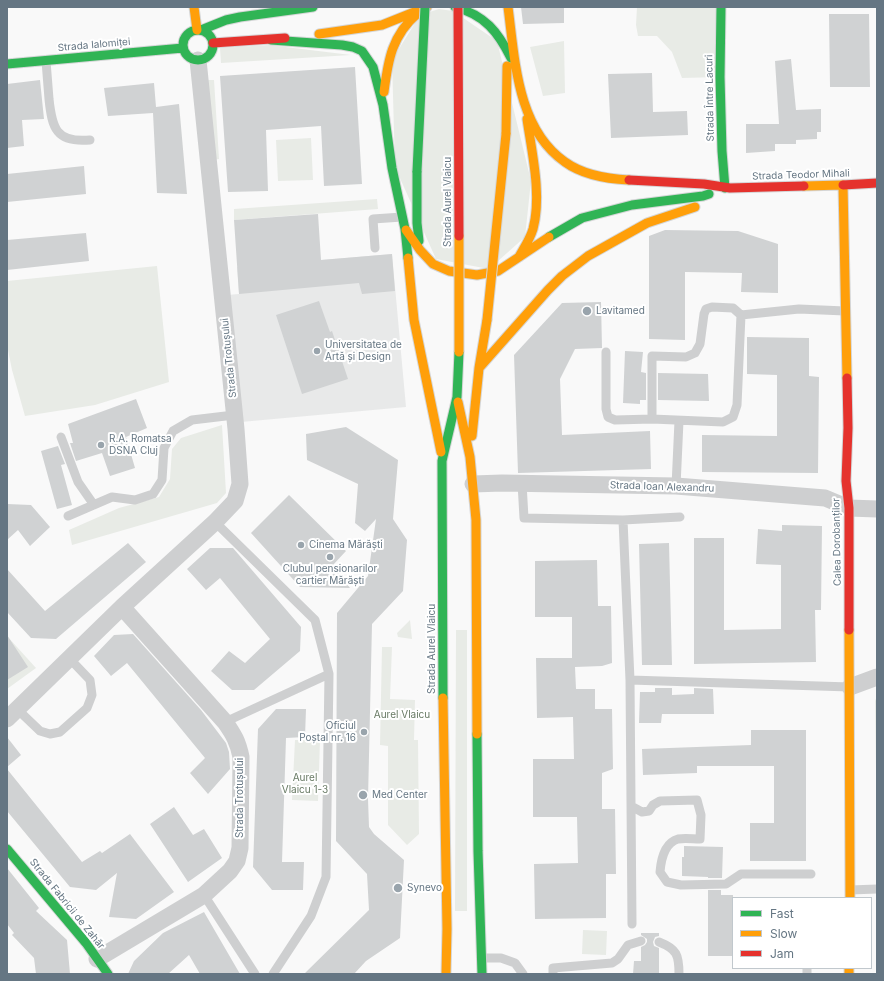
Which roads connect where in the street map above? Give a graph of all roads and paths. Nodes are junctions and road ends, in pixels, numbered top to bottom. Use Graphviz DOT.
graph roads {
  1 [pos="194,7"];
  2 [pos="313,7"];
  3 [pos="426,7"];
  4 [pos="433,7"];
  5 [pos="457,7"];
  6 [pos="508,7"];
  7 [pos="722,7"];
  8 [pos="198,30"];
  9 [pos="271,40"];
  10 [pos="213,43"];
  11 [pos="183,48"];
  12 [pos="507,49"];
  13 [pos="198,60"];
  14 [pos="46,61"];
  15 [pos="7,64"];
  16 [pos="518,74"];
  17 [pos="382,105"];
  18 [pos="526,111"];
  19 [pos="90,140"];
  20 [pos="877,183"];
  21 [pos="843,185"];
  22 [pos="728,188"];
  23 [pos="402,217"];
  24 [pos="405,229"];
  25 [pos="375,248"];
  26 [pos="420,250"];
  27 [pos="518,260"];
  28 [pos="845,311"];
  29 [pos="741,315"];
  30 [pos="606,352"];
  31 [pos="479,368"];
  32 [pos="457,397"];
  33 [pos="234,415"];
  34 [pos="652,419"];
  35 [pos="679,421"];
  36 [pos="61,436"];
  37 [pos="470,457"];
  38 [pos="442,461"];
  39 [pos="522,483"];
  40 [pos="473,484"];
  41 [pos="676,486"];
  42 [pos="94,505"];
  43 [pos="849,508"];
  44 [pos="877,509"];
  45 [pos="68,516"];
  46 [pos="680,517"];
  47 [pos="622,520"];
  48 [pos="215,522"];
  49 [pos="122,607"];
  50 [pos="69,658"];
  51 [pos="329,674"];
  52 [pos="877,677"];
  53 [pos="630,680"];
  54 [pos="850,687"];
  55 [pos="12,714"];
  56 [pos="225,722"];
  57 [pos="631,806"];
  58 [pos="7,849"];
  59 [pos="810,874"];
  60 [pos="877,889"];
  61 [pos="850,894"];
  62 [pos="204,895"];
  63 [pos="632,924"];
  64 [pos="641,941"];
  65 [pos="659,942"];
  66 [pos="447,946"];
  67 [pos="481,958"];
  68 [pos="98,959"];
  69 [pos="108,974"];
  70 [pos="255,974"];
  71 [pos="273,974"];
  72 [pos="436,974"];
  73 [pos="446,974"];
  74 [pos="482,974"];
  75 [pos="523,974"];
  76 [pos="553,974"];
  77 [pos="679,974"];
  1 -- 8 [label="main road"];
  2 -- 8 [label="main road"];
  3 -- 9 [label="main road"];
  3 -- 26 [label="main road, bridge"];
  4 -- 17 [label="main road"];
  5 -- 12 [label="main road"];
  5 -- 32 [label="main road, Strada Aurel Vlaicu, bridge"];
  6 -- 16 [label="main road"];
  7 -- 22 [label="main road, Strada Între Lacuri"];
  8 -- 10 [label="main road"];
  8 -- 11 [label="main road"];
  9 -- 10 [label="main road"];
  9 -- 17 [label="main road"];
  10 -- 13 [label="main road"];
  11 -- 13 [label="main road"];
  11 -- 14 [label="main road, Strada Ialomiței"];
  12 -- 16 [label="main road"];
  12 -- 31 [label="main road, bridge"];
  13 -- 33 [label="street, Strada Trotușului"];
  14 -- 15 [label="main road, Strada Ialomiței"];
  14 -- 19 [label="lane"];
  16 -- 18 [label="main road"];
  17 -- 23 [label="main road"];
  18 -- 22 [label="main road"];
  18 -- 27 [label="main road"];
  20 -- 21 [label="main road, Strada Teodor Mihali"];
  21 -- 22 [label="main road, Strada Teodor Mihali"];
  21 -- 28 [label="main road, Calea Dorobanților"];
  22 -- 27 [label="main road"];
  22 -- 31 [label="main road"];
  23 -- 24 [label="main road"];
  23 -- 25 [label="lane"];
  24 -- 26 [label="main road"];
  24 -- 38 [label="main road"];
  26 -- 27 [label="main road"];
  28 -- 29 [label="lane"];
  28 -- 43 [label="main road, Calea Dorobanților"];
  29 -- 34 [label="lane"];
  29 -- 35 [label="lane"];
  30 -- 34 [label="lane"];
  31 -- 37 [label="main road"];
  32 -- 37 [label="main road, Strada Aurel Vlaicu"];
  32 -- 38 [label="main road, Strada Aurel Vlaicu"];
  33 -- 42 [label="lane"];
  33 -- 48 [label="street, Strada Trotușului"];
  34 -- 35 [label="lane"];
  35 -- 41 [label="lane"];
  36 -- 42 [label="lane"];
  37 -- 40 [label="main road, Strada Aurel Vlaicu"];
  38 -- 66 [label="main road, Strada Aurel Vlaicu"];
  39 -- 40 [label="street, Strada Ioan Alexandru"];
  39 -- 41 [label="street, Strada Ioan Alexandru"];
  39 -- 47 [label="lane"];
  40 -- 67 [label="main road, Strada Aurel Vlaicu"];
  41 -- 43 [label="street, Strada Ioan Alexandru"];
  42 -- 45 [label="lane"];
  43 -- 44 [label="street"];
  43 -- 54 [label="main road, Calea Dorobanților"];
  46 -- 47 [label="lane"];
  47 -- 53 [label="lane"];
  48 -- 49 [label="street, Strada Trotușului"];
  48 -- 51 [label="lane"];
  49 -- 50 [label="street, Strada Trotușului"];
  49 -- 56 [label="street, Strada Trotușului"];
  50 -- 55 [label="street, Strada Trotușului"];
  50 -- 55 [label="lane"];
  51 -- 56 [label="lane"];
  51 -- 71 [label="lane"];
  52 -- 54 [label="street"];
  53 -- 54 [label="lane"];
  53 -- 57 [label="lane"];
  54 -- 61 [label="main road, Calea Dorobanților"];
  56 -- 62 [label="street, Strada Trotușului"];
  57 -- 59 [label="lane"];
  57 -- 63 [label="lane"];
  58 -- 68 [label="main road, Strada Fabricii de Zahăr"];
  60 -- 61 [label="lane"];
  62 -- 68 [label="street, Strada Trotușului"];
  62 -- 70 [label="lane"];
  64 -- 76 [label="lane"];
  65 -- 77 [label="lane"];
  66 -- 72 [label="main road"];
  66 -- 73 [label="main road, Strada Aurel Vlaicu"];
  67 -- 74 [label="main road, Strada Aurel Vlaicu"];
  67 -- 75 [label="lane"];
  68 -- 69 [label="main road, Strada Fabricii de Zahăr"];
}
